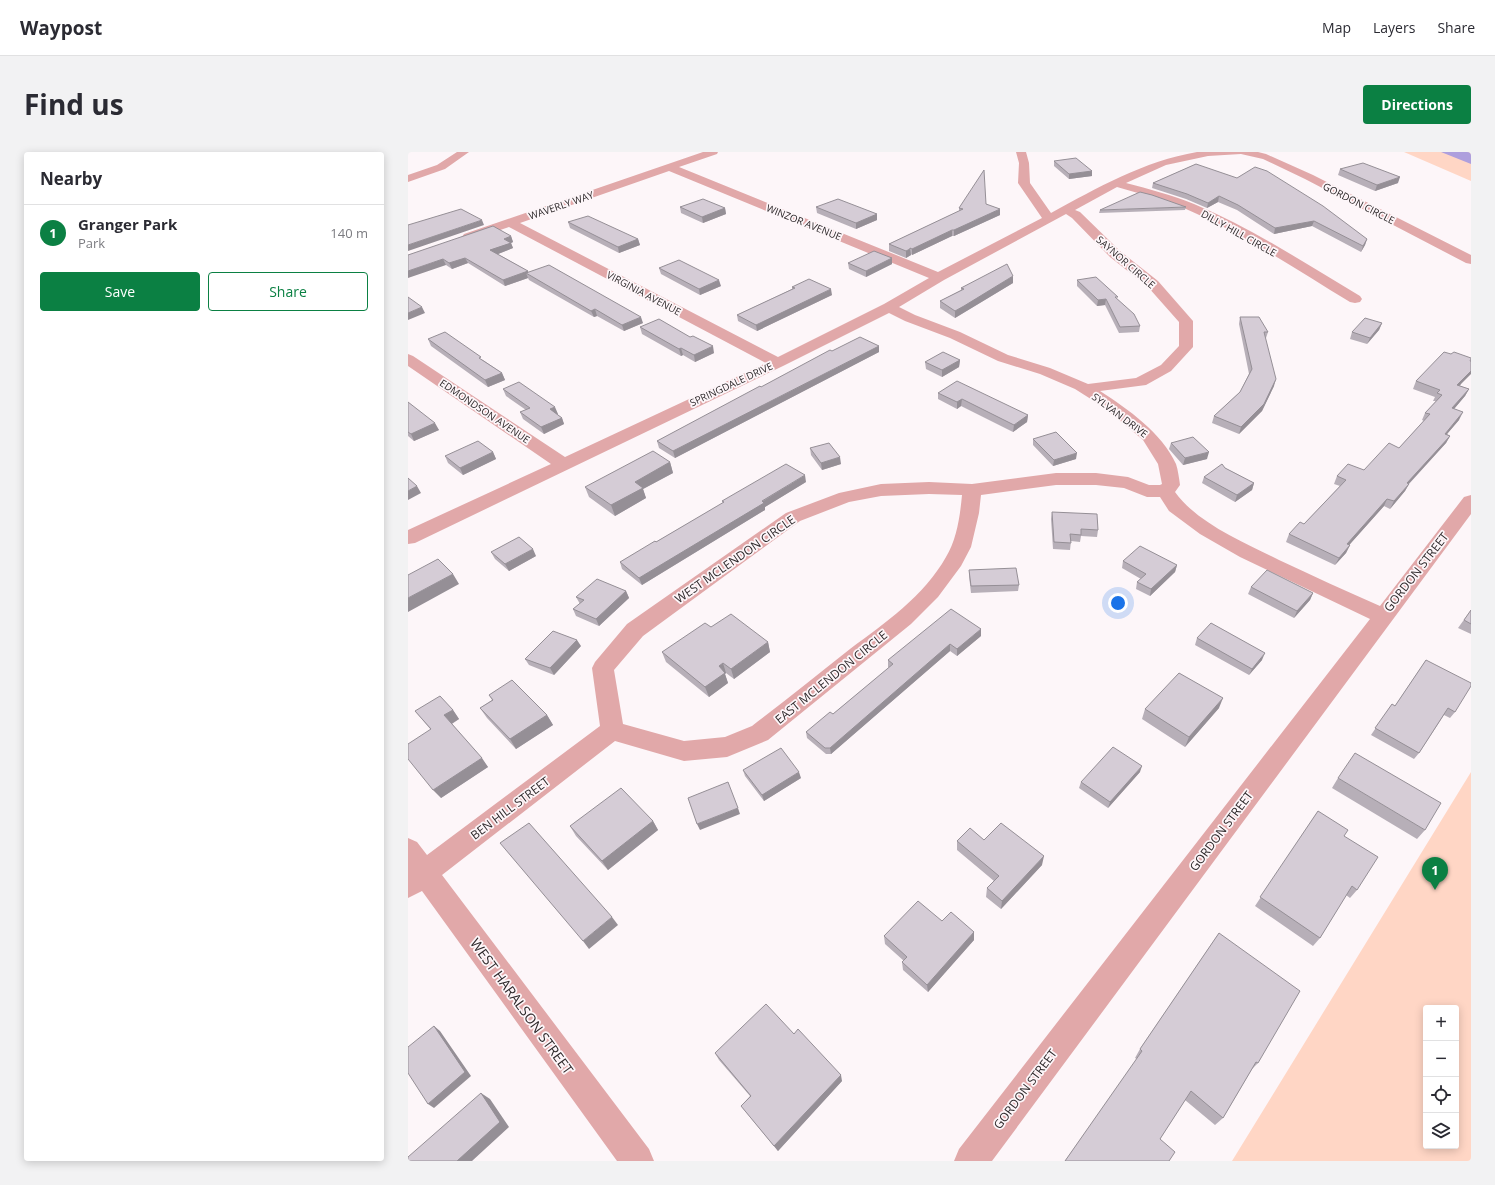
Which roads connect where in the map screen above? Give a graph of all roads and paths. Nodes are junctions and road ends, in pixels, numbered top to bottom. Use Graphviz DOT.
graph roads {
  1 [pos="464,152"];
  2 [pos="713,152"];
  3 [pos="1021,152"];
  4 [pos="1238,152"];
  5 [pos="1244,152"];
  6 [pos="669,167"];
  7 [pos="408,179"];
  8 [pos="1116,183"];
  9 [pos="1067,210"];
  10 [pos="1048,218"];
  11 [pos="510,223"];
  12 [pos="458,240"];
  13 [pos="1471,260"];
  14 [pos="939,277"];
  15 [pos="1355,299"];
  16 [pos="889,307"];
  17 [pos="408,359"];
  18 [pos="778,363"];
  19 [pos="1085,389"];
  20 [pos="563,464"];
  21 [pos="972,490"];
  22 [pos="1165,491"];
  23 [pos="1471,501"];
  24 [pos="408,538"];
  25 [pos="1383,616"];
  26 [pos="612,730"];
  27 [pos="408,850"];
  28 [pos="416,879"];
  29 [pos="637,1161"];
  30 [pos="971,1161"];
  1 -- 7 [label="street"];
  2 -- 6 [label="street, WAVERLY WAY"];
  3 -- 10 [label="street"];
  4 -- 8 [label="street"];
  5 -- 13 [label="street, GORDON CIRCLE"];
  6 -- 11 [label="street, WAVERLY WAY"];
  6 -- 14 [label="street, WINZOR AVENUE"];
  8 -- 9 [label="street"];
  8 -- 15 [label="street, DILLY HILL CIRCLE"];
  9 -- 10 [label="street"];
  9 -- 19 [label="street, SAYNOR CIRCLE"];
  10 -- 14 [label="street, SPRINGDALE DRIVE"];
  11 -- 12 [label="street, WAVERLY WAY"];
  11 -- 18 [label="street, VIRGINIA AVENUE"];
  14 -- 16 [label="street, SPRINGDALE DRIVE"];
  16 -- 18 [label="street, SPRINGDALE DRIVE"];
  16 -- 19 [label="street, SYLVAN DRIVE"];
  17 -- 20 [label="street, EDMONDSON AVENUE"];
  18 -- 20 [label="street, SPRINGDALE DRIVE"];
  19 -- 22 [label="street, SYLVAN DRIVE"];
  20 -- 24 [label="street, SPRINGDALE DRIVE"];
  21 -- 22 [label="street, WEST MCLENDON CIRCLE"];
  21 -- 26 [label="street, EAST MCLENDON CIRCLE"];
  21 -- 26 [label="street, WEST MCLENDON CIRCLE"];
  22 -- 25 [label="street"];
  23 -- 25 [label="street, GORDON STREET"];
  25 -- 30 [label="street, GORDON STREET"];
  26 -- 28 [label="street, BEN HILL STREET"];
  27 -- 28 [label="street, WEST HARALSON STREET"];
  28 -- 29 [label="street, WEST HARALSON STREET"];
}
